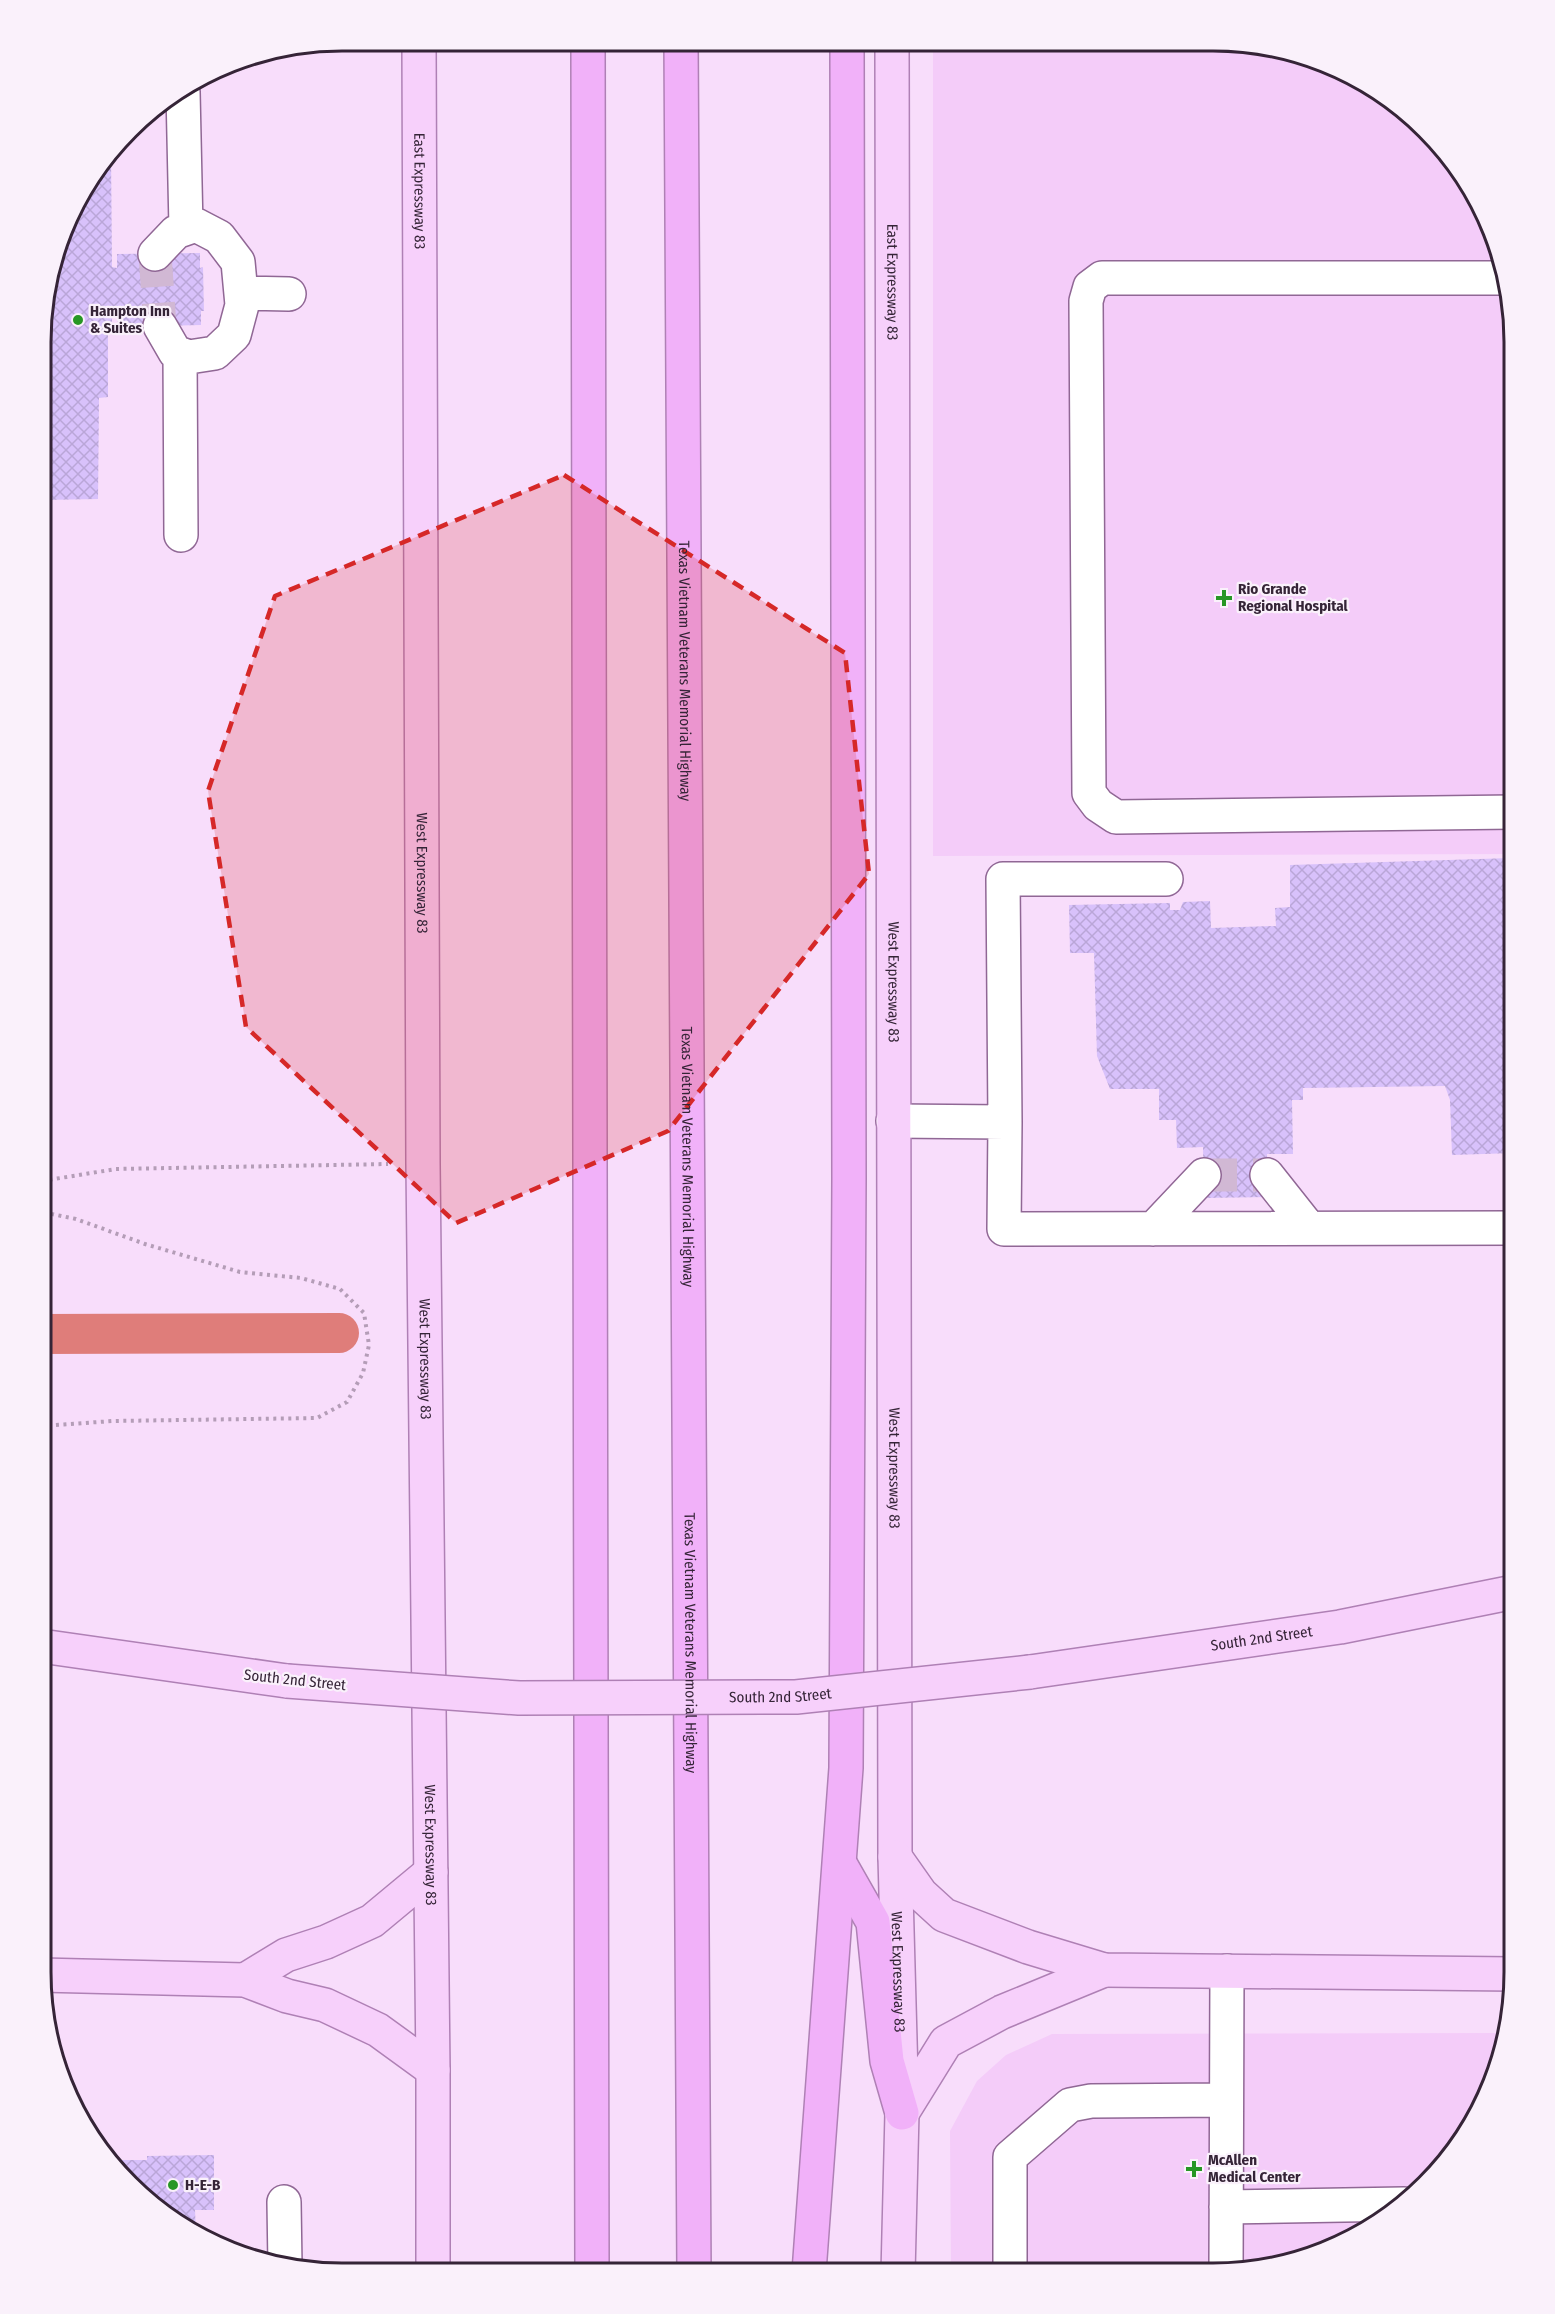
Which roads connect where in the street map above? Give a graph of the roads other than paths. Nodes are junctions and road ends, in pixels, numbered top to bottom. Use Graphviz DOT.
graph roads {
  1 [pos="419,51"];
  2 [pos="588,51"];
  3 [pos="681,51"];
  4 [pos="847,51"];
  5 [pos="892,51"];
  6 [pos="183,98"];
  7 [pos="186,228"];
  8 [pos="155,254"];
  9 [pos="1497,278"];
  10 [pos="241,293"];
  11 [pos="289,294"];
  12 [pos="160,326"];
  13 [pos="180,354"];
  14 [pos="419,449"];
  15 [pos="892,522"];
  16 [pos="181,535"];
  17 [pos="1504,812"];
  18 [pos="1166,879"];
  19 [pos="893,1121"];
  20 [pos="1005,1122"];
  21 [pos="1204,1175"];
  22 [pos="1268,1175"];
  23 [pos="1309,1228"];
  24 [pos="1504,1228"];
  25 [pos="1154,1229"];
  26 [pos="1504,1594"];
  27 [pos="51,1647"];
  28 [pos="895,1857"];
  29 [pos="840,1864"];
  30 [pos="431,1872"];
  31 [pos="1104,1970"];
  32 [pos="1227,1971"];
  33 [pos="1504,1974"];
  34 [pos="51,1975"];
  35 [pos="245,1980"];
  36 [pos="433,2070"];
  37 [pos="1226,2100"];
  38 [pos="902,2113"];
  39 [pos="284,2202"];
  40 [pos="1388,2204"];
  41 [pos="1226,2207"];
  42 [pos="285,2257"];
  43 [pos="1226,2262"];
  44 [pos="433,2263"];
  45 [pos="592,2263"];
  46 [pos="694,2263"];
  47 [pos="810,2263"];
  48 [pos="898,2263"];
  49 [pos="1010,2263"];
  1 -- 14 [label="main road, East Expressway 83"];
  2 -- 45 [label="highway"];
  3 -- 46 [label="highway, Texas Vietnam Veterans Memorial Highway"];
  4 -- 29 [label="highway"];
  5 -- 15 [label="main road, East Expressway 83"];
  6 -- 7 [label="lane"];
  7 -- 8 [label="lane"];
  7 -- 10 [label="lane"];
  9 -- 17 [label="lane"];
  10 -- 11 [label="lane"];
  10 -- 13 [label="lane"];
  12 -- 13 [label="lane"];
  13 -- 16 [label="lane"];
  14 -- 30 [label="main road, West Expressway 83"];
  15 -- 19 [label="main road, West Expressway 83"];
  18 -- 20 [label="lane"];
  19 -- 20 [label="lane"];
  19 -- 28 [label="main road, West Expressway 83"];
  20 -- 25 [label="lane"];
  21 -- 25 [label="lane"];
  22 -- 23 [label="lane"];
  23 -- 24 [label="lane"];
  23 -- 25 [label="lane"];
  26 -- 27 [label="main road, South 2nd Street, bridge"];
  28 -- 31 [label="main road"];
  28 -- 38 [label="main road, West Expressway 83"];
  29 -- 38 [label="highway"];
  29 -- 47 [label="highway"];
  30 -- 35 [label="main road"];
  30 -- 36 [label="main road, West Expressway 83"];
  31 -- 32 [label="main road"];
  31 -- 38 [label="main road"];
  32 -- 33 [label="main road"];
  32 -- 37 [label="lane"];
  34 -- 35 [label="main road"];
  35 -- 36 [label="main road"];
  36 -- 44 [label="main road, West Expressway 83"];
  37 -- 41 [label="lane"];
  37 -- 49 [label="lane"];
  38 -- 48 [label="main road, West Expressway 83"];
  39 -- 42 [label="lane"];
  40 -- 41 [label="lane"];
  41 -- 43 [label="lane"];
}
